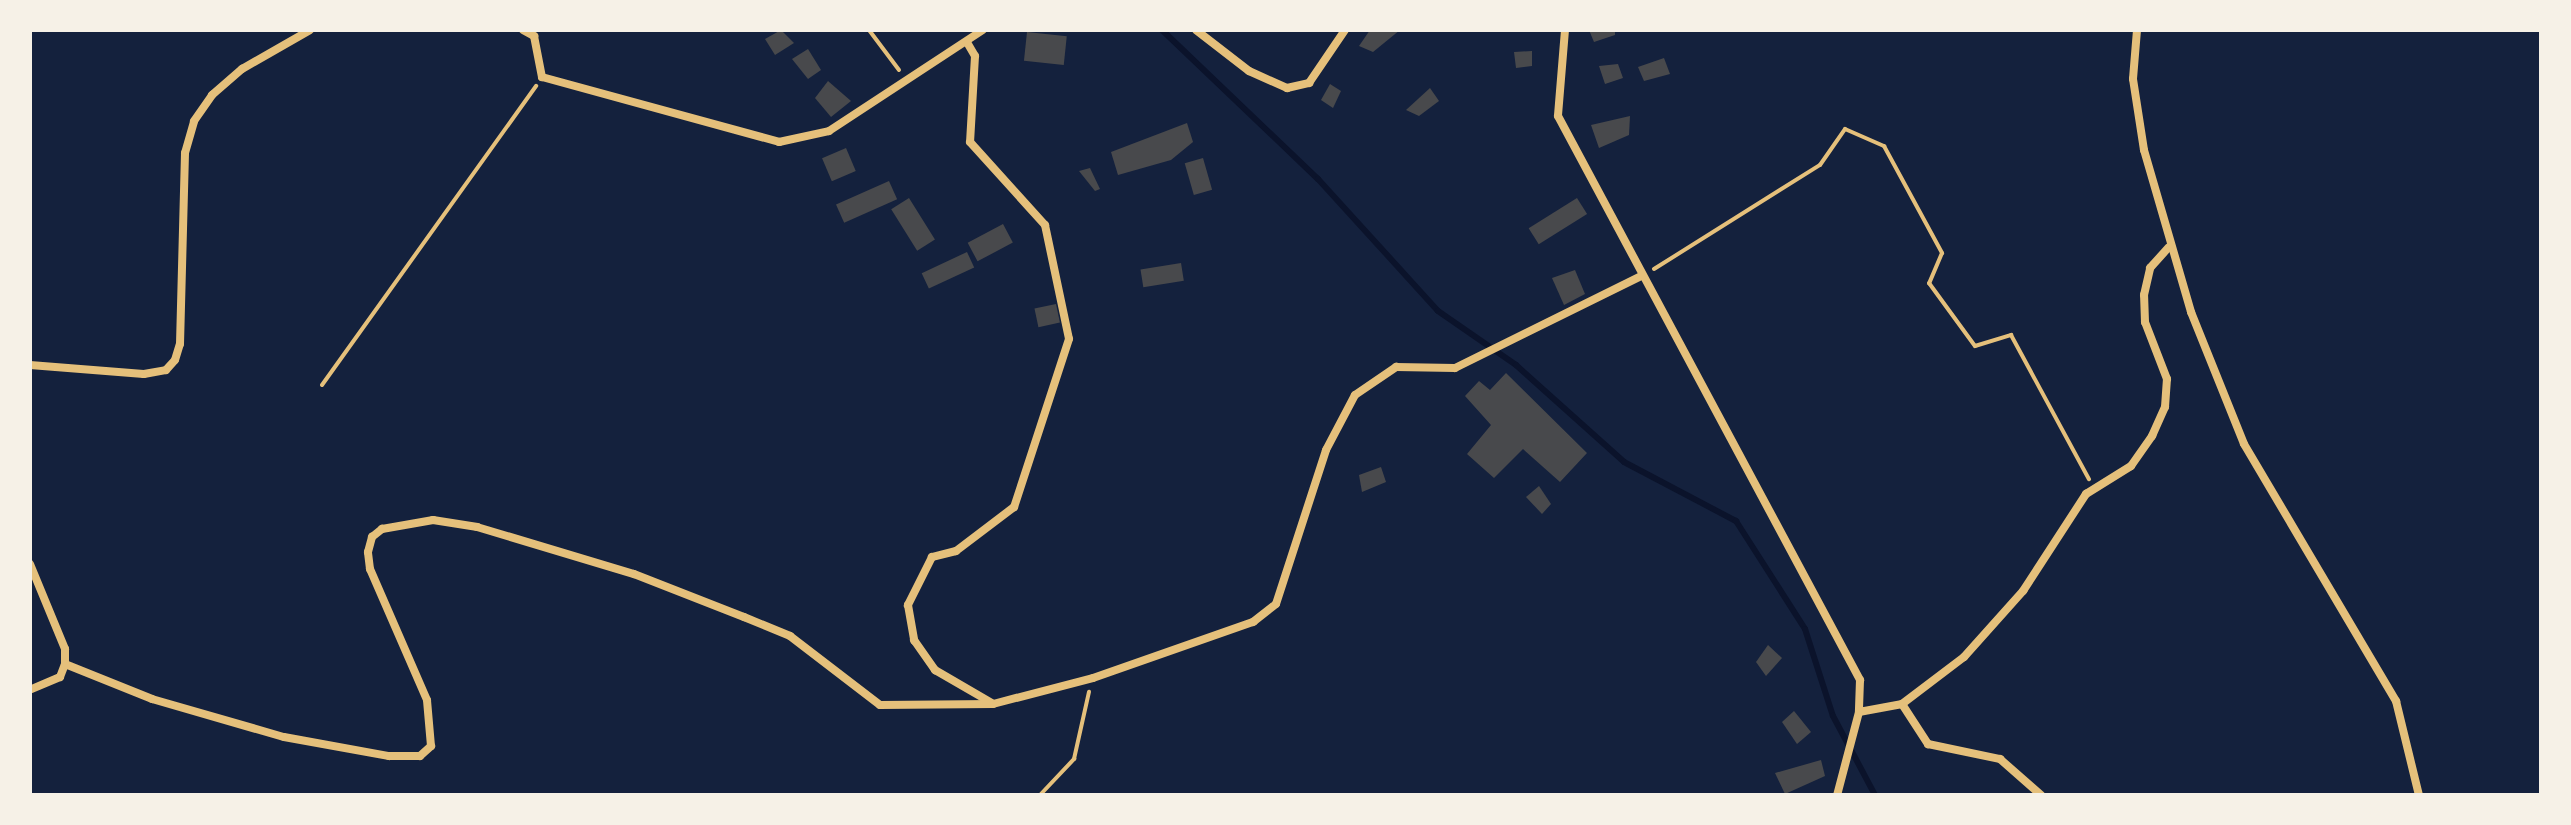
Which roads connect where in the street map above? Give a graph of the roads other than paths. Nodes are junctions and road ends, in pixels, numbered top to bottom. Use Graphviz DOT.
graph roads {
  1 [pos="310,30"];
  2 [pos="523,30"];
  3 [pos="983,30"];
  4 [pos="1196,30"];
  5 [pos="1345,30"];
  6 [pos="1565,30"];
  7 [pos="2137,30"];
  8 [pos="968,44"];
  9 [pos="2169,247"];
  10 [pos="1641,276"];
  11 [pos="30,365"];
  12 [pos="30,564"];
  13 [pos="65,664"];
  14 [pos="30,690"];
  15 [pos="993,704"];
  16 [pos="1902,704"];
  17 [pos="1859,712"];
  18 [pos="1837,795"];
  19 [pos="2041,795"];
  20 [pos="2419,795"];
  1 -- 11 [label="street"];
  2 -- 8 [label="street"];
  3 -- 8 [label="street"];
  4 -- 5 [label="street"];
  6 -- 10 [label="street"];
  7 -- 9 [label="street"];
  8 -- 15 [label="street"];
  9 -- 16 [label="street"];
  9 -- 20 [label="street"];
  10 -- 15 [label="street"];
  10 -- 17 [label="street"];
  12 -- 13 [label="street"];
  13 -- 14 [label="street"];
  13 -- 15 [label="street"];
  16 -- 17 [label="street"];
  16 -- 19 [label="street"];
  17 -- 18 [label="street"];
}
